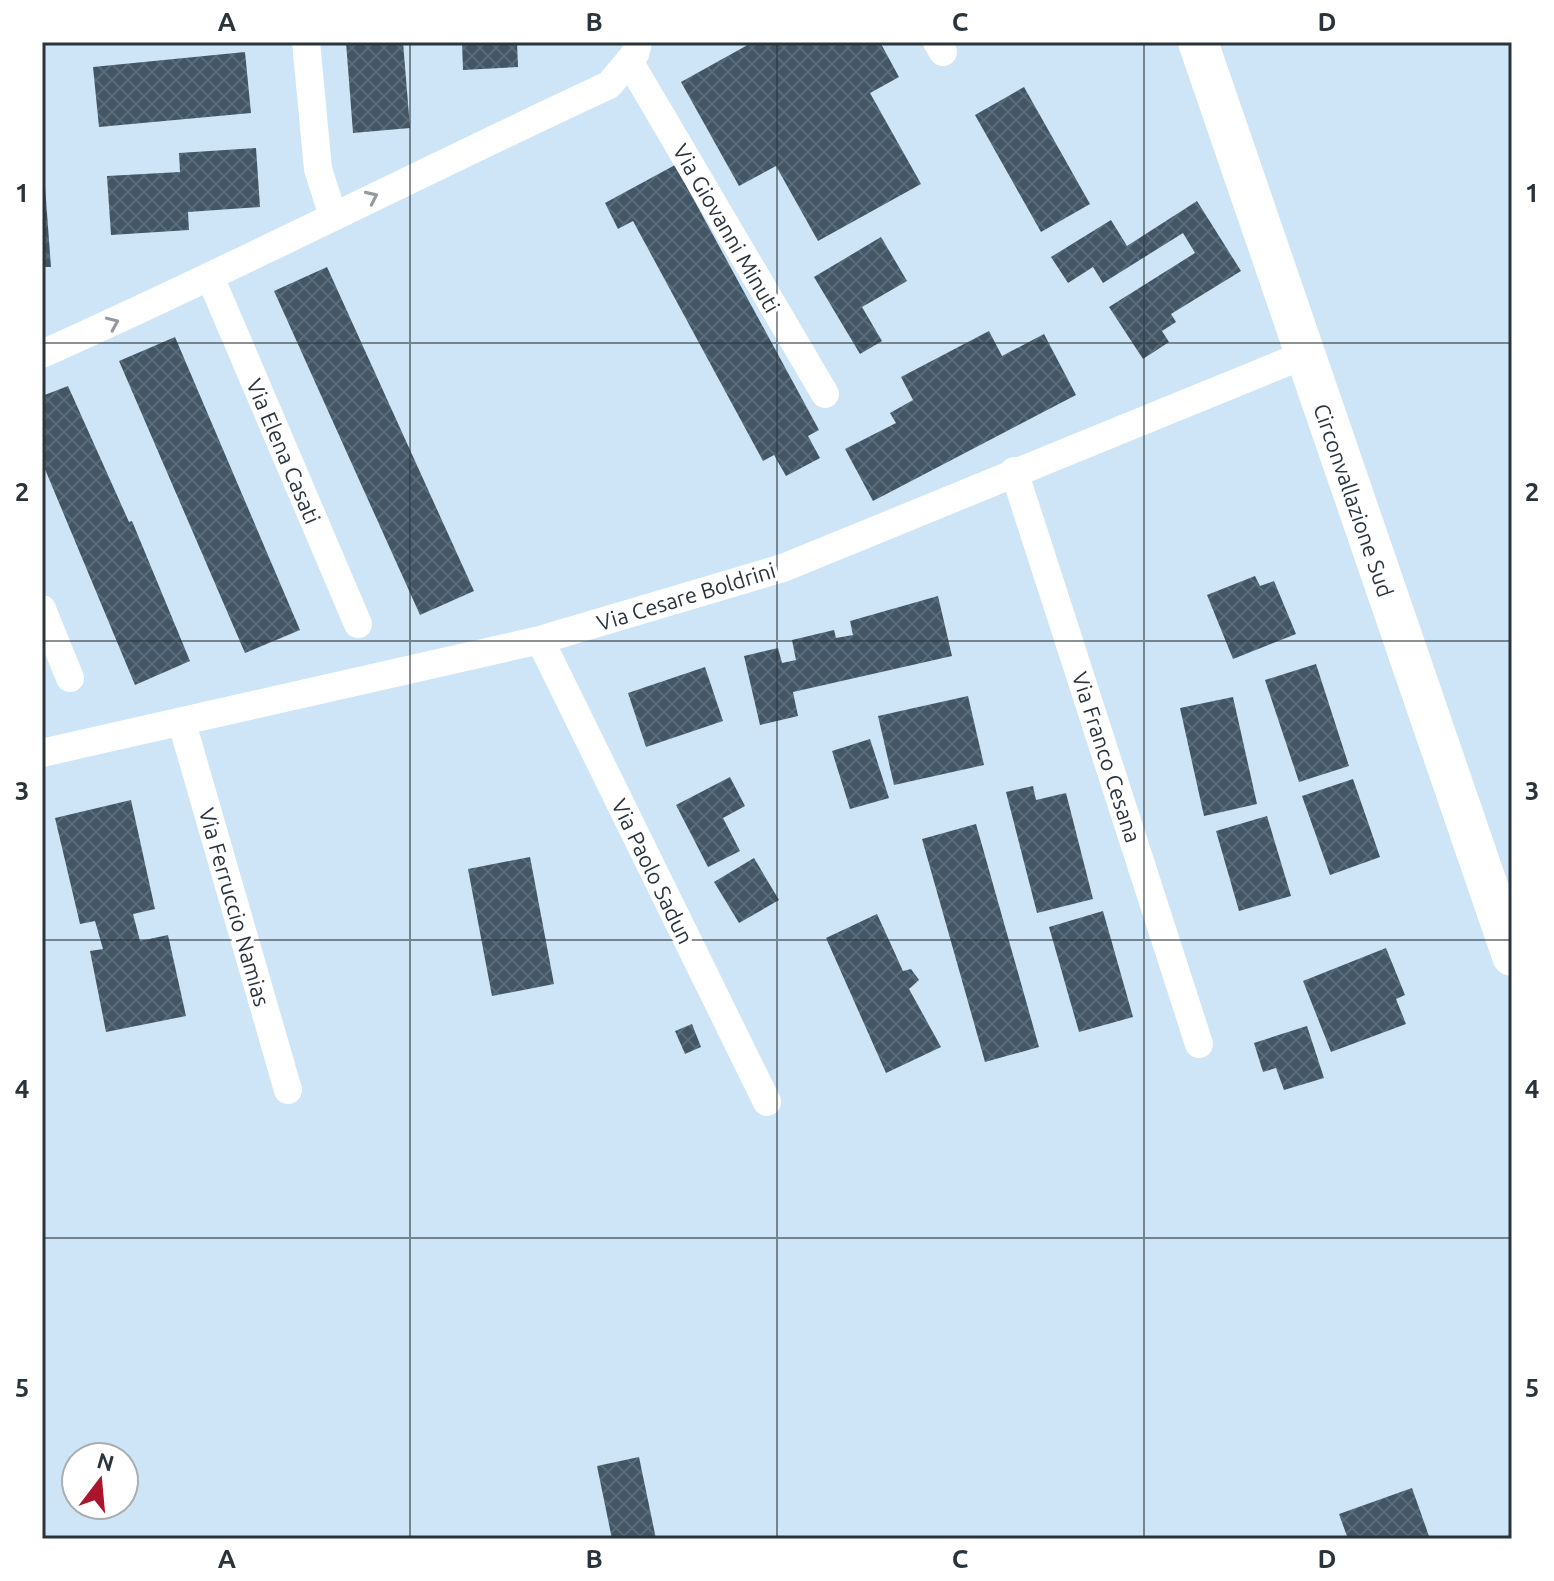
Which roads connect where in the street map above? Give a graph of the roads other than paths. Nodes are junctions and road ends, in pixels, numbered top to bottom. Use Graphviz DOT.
graph roads {
  1 [pos="306,42"];
  2 [pos="1198,42"];
  3 [pos="634,52"];
  4 [pos="333,216"];
  5 [pos="211,279"];
  6 [pos="42,354"];
  7 [pos="1304,355"];
  8 [pos="825,394"];
  9 [pos="1014,471"];
  10 [pos="42,609"];
  11 [pos="358,624"];
  12 [pos="540,640"];
  13 [pos="70,678"];
  14 [pos="182,723"];
  15 [pos="42,753"];
  16 [pos="1512,956"];
  17 [pos="1199,1044"];
  18 [pos="288,1090"];
  19 [pos="767,1102"];
  1 -- 4 [label="street"];
  2 -- 7 [label="main road, Circonvallazione Sud"];
  4 -- 3 [label="street, one-way"];
  3 -- 8 [label="street, Via Giovanni Minuti"];
  4 -- 5 [label="street"];
  6 -- 5 [label="street, one-way"];
  5 -- 11 [label="street, Via Elena Casati"];
  7 -- 9 [label="street, Via Cesare Boldrini"];
  7 -- 16 [label="main road, Circonvallazione Sud"];
  9 -- 12 [label="street, Via Cesare Boldrini"];
  9 -- 17 [label="street, Via Franco Cesana"];
  10 -- 13 [label="street"];
  12 -- 14 [label="street, Via Cesare Boldrini"];
  12 -- 19 [label="street, Via Paolo Sadun"];
  14 -- 15 [label="street, Via Cesare Boldrini"];
  14 -- 18 [label="street, Via Ferruccio Namias"];
}
